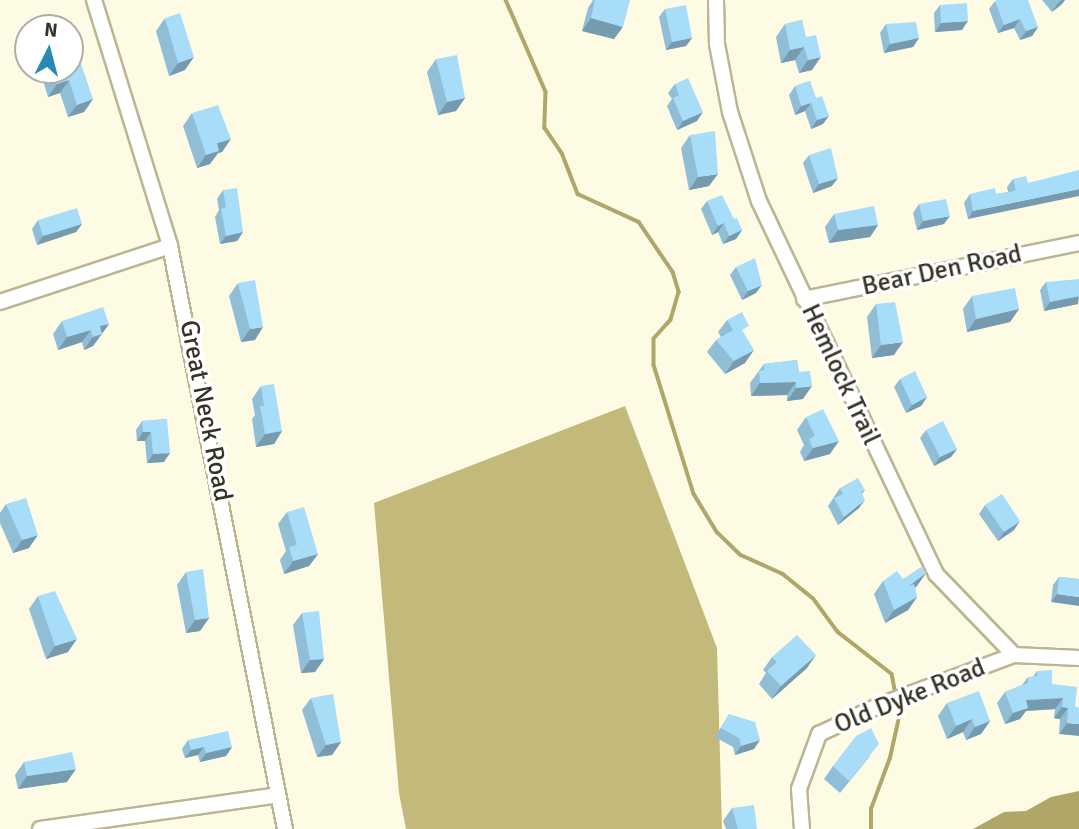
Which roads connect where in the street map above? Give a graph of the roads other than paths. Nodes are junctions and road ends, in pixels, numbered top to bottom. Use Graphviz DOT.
graph roads {
  1 [pos="94,0"];
  2 [pos="716,0"];
  3 [pos="1079,243"];
  4 [pos="170,246"];
  5 [pos="804,299"];
  6 [pos="0,302"];
  7 [pos="1014,655"];
  8 [pos="1079,657"];
  9 [pos="278,794"];
  10 [pos="40,829"];
  11 [pos="285,829"];
  12 [pos="802,829"];
  1 -- 4 [label="street, Great Neck Road"];
  2 -- 5 [label="street, Hemlock Trail"];
  3 -- 5 [label="street, Bear Den Road"];
  4 -- 6 [label="street"];
  4 -- 9 [label="street, Great Neck Road"];
  5 -- 7 [label="street, Hemlock Trail"];
  7 -- 8 [label="street"];
  7 -- 12 [label="street, Old Dyke Road"];
  9 -- 10 [label="street"];
  9 -- 11 [label="street, Great Neck Road"];
}
